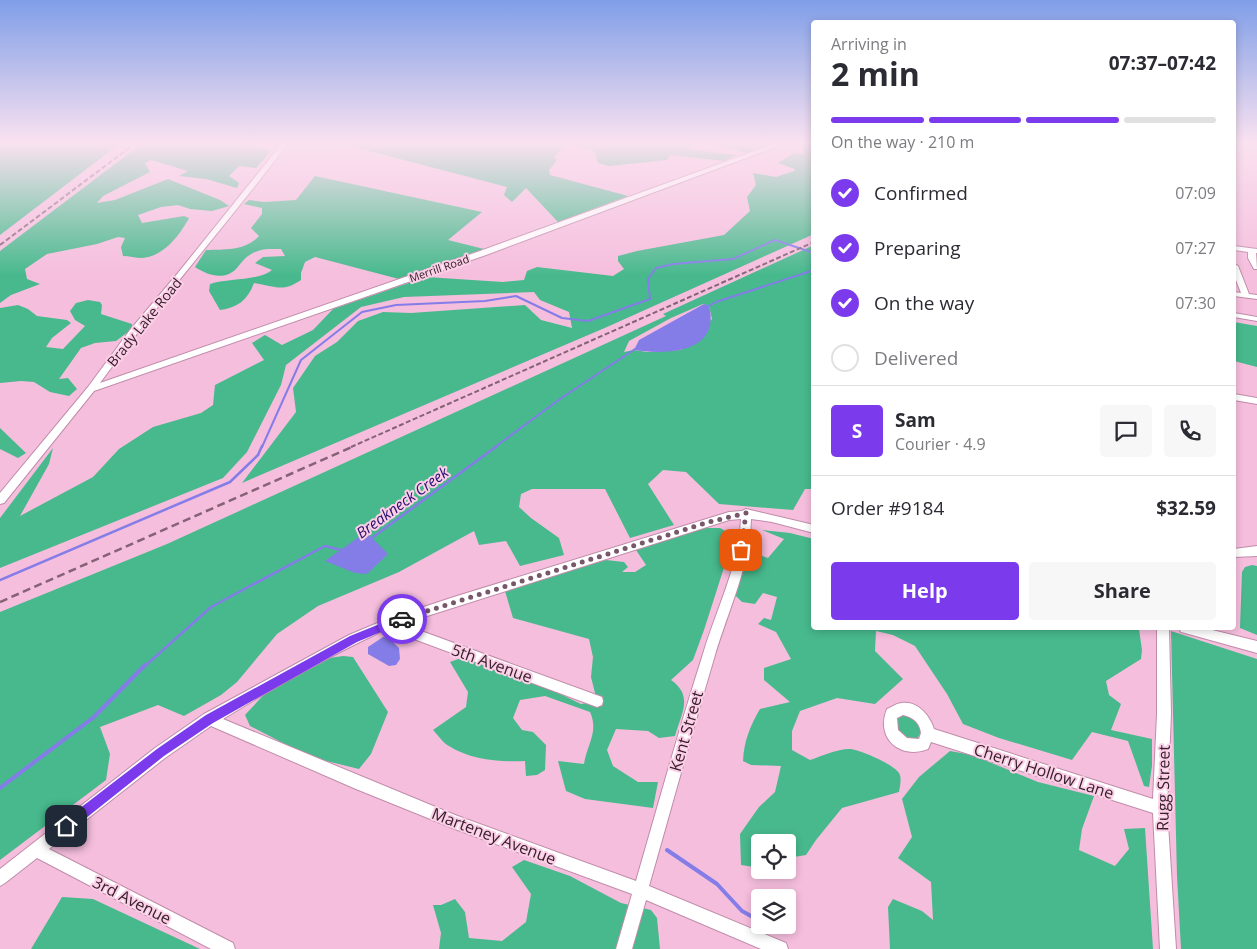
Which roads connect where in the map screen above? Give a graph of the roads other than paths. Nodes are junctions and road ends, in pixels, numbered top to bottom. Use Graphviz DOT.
graph roads {
  1 [pos="251,186"];
  2 [pos="665,186"];
  3 [pos="1236,248"];
  4 [pos="1255,250"];
  5 [pos="1257,267"];
  6 [pos="1236,271"];
  7 [pos="1236,294"];
  8 [pos="1246,296"];
  9 [pos="1257,298"];
  10 [pos="1236,315"];
  11 [pos="1257,319"];
  12 [pos="91,390"];
  13 [pos="1236,397"];
  14 [pos="1257,401"];
  15 [pos="0,500"];
  16 [pos="746,513"];
  17 [pos="811,527"];
  18 [pos="1257,551"];
  19 [pos="1236,553"];
  20 [pos="387,624"];
  21 [pos="1163,630"];
  22 [pos="1193,630"];
  23 [pos="1257,647"];
  24 [pos="597,701"];
  25 [pos="209,719"];
  26 [pos="928,734"];
  27 [pos="1160,808"];
  28 [pos="36,850"];
  29 [pos="0,878"];
  30 [pos="641,890"];
  31 [pos="227,949"];
  32 [pos="624,949"];
  33 [pos="780,949"];
  34 [pos="1168,949"];
  1 -- 12 [label="street, Brady Lake Road"];
  2 -- 12 [label="street, Merrill Road"];
  3 -- 4 [label="street"];
  4 -- 5 [label="street"];
  6 -- 8 [label="street"];
  7 -- 8 [label="street"];
  8 -- 9 [label="street"];
  10 -- 11 [label="street"];
  12 -- 15 [label="street, Brady Lake Road"];
  13 -- 14 [label="street"];
  16 -- 17 [label="street"];
  16 -- 20 [label="street"];
  16 -- 30 [label="street, Kent Street"];
  18 -- 19 [label="street"];
  20 -- 24 [label="street, 5th Avenue"];
  20 -- 25 [label="street"];
  21 -- 27 [label="street, Rugg Street"];
  22 -- 23 [label="street"];
  25 -- 28 [label="street"];
  25 -- 30 [label="street, Marteney Avenue"];
  26 -- 27 [label="street, Cherry Hollow Lane"];
  27 -- 34 [label="street, Rugg Street"];
  28 -- 29 [label="street"];
  28 -- 31 [label="street, 3rd Avenue"];
  30 -- 32 [label="street, Kent Street"];
  30 -- 33 [label="street, Marteney Avenue"];
}
